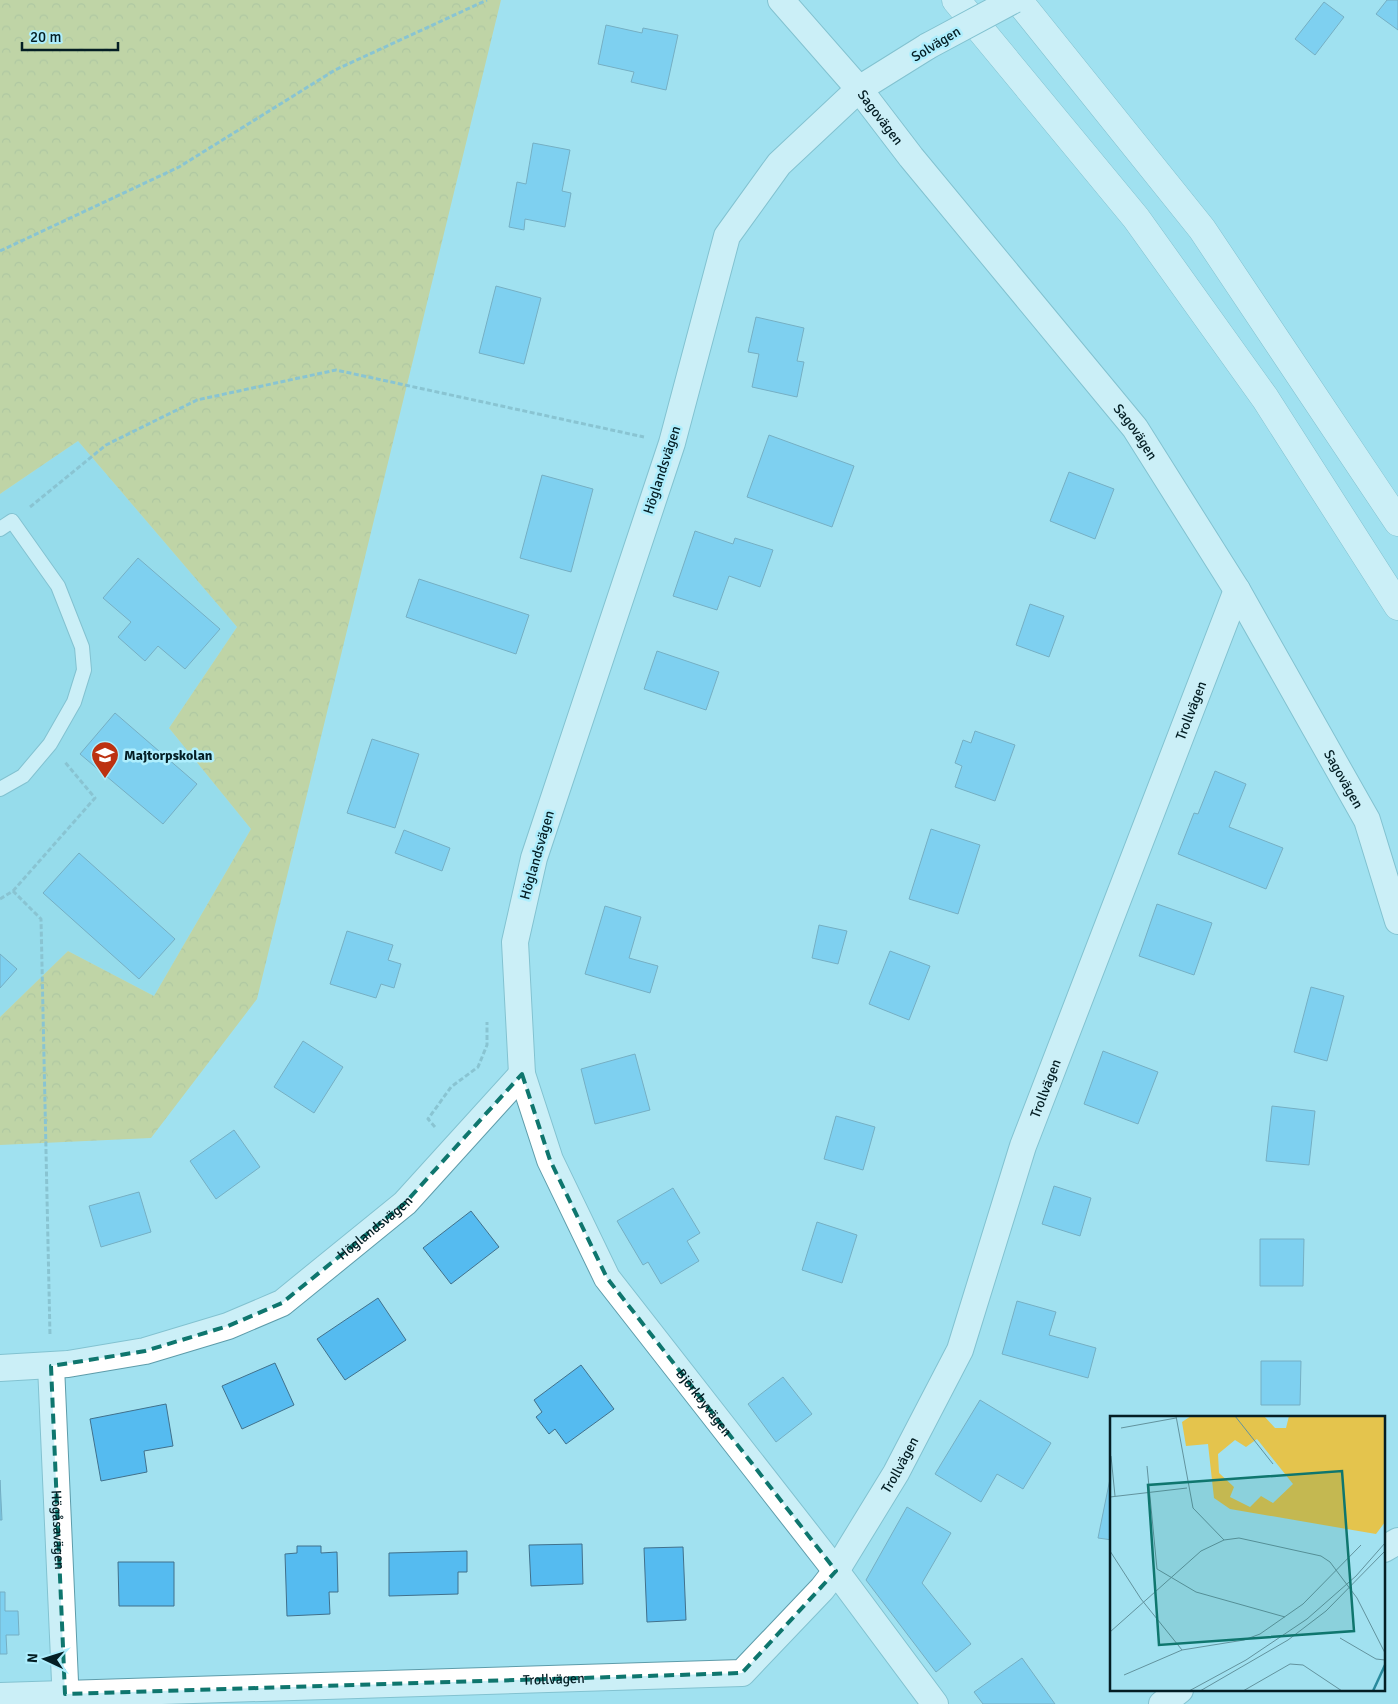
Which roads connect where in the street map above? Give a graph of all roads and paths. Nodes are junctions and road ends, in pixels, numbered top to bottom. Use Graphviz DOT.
graph roads {
  1 [pos="487,0"];
  2 [pos="781,0"];
  3 [pos="956,0"];
  4 [pos="1014,0"];
  5 [pos="1018,0"];
  6 [pos="859,89"];
  7 [pos="0,251"];
  8 [pos="647,427"];
  9 [pos="644,437"];
  10 [pos="672,443"];
  11 [pos="643,445"];
  12 [pos="12,521"];
  13 [pos="1398,522"];
  14 [pos="0,529"];
  15 [pos="1237,590"];
  16 [pos="1398,606"];
  17 [pos="50,744"];
  18 [pos="0,789"];
  19 [pos="13,891"];
  20 [pos="0,898"];
  21 [pos="1398,921"];
  22 [pos="487,1017"];
  23 [pos="522,1074"];
  24 [pos="456,1147"];
  25 [pos="51,1366"];
  26 [pos="0,1368"];
  27 [pos="1398,1541"];
  28 [pos="1386,1548"];
  29 [pos="836,1571"];
  30 [pos="1177,1692"];
  31 [pos="0,1696"];
  32 [pos="65,1699"];
  33 [pos="935,1704"];
  34 [pos="1162,1704"];
  1 -- 7 [label="path"];
  2 -- 6 [label="street, Sagovägen"];
  3 -- 16 [label="highway"];
  4 -- 6 [label="street, Solvägen, bridge"];
  5 -- 13 [label="highway"];
  6 -- 10 [label="street, Höglandsvägen"];
  6 -- 15 [label="street, Sagovägen"];
  8 -- 9 [label="path"];
  9 -- 10 [label="path"];
  9 -- 11 [label="path"];
  9 -- 12 [label="path"];
  10 -- 23 [label="street, Höglandsvägen"];
  12 -- 14 [label="lane"];
  12 -- 17 [label="lane"];
  15 -- 21 [label="street, Sagovägen"];
  15 -- 29 [label="street, Trollvägen"];
  17 -- 18 [label="lane"];
  17 -- 19 [label="path"];
  19 -- 20 [label="path"];
  19 -- 25 [label="path"];
  22 -- 24 [label="path"];
  23 -- 24 [label="street, Höglandsvägen"];
  23 -- 29 [label="street, Björkbyvägen"];
  24 -- 25 [label="street, Höglandsvägen"];
  25 -- 26 [label="street, Höglandsvägen"];
  25 -- 32 [label="street, Högåsavägen"];
  27 -- 28 [label="street"];
  29 -- 32 [label="street, Trollvägen"];
  29 -- 33 [label="street, Björkbyvägen"];
  30 -- 34 [label="street"];
  31 -- 32 [label="street"];
}
